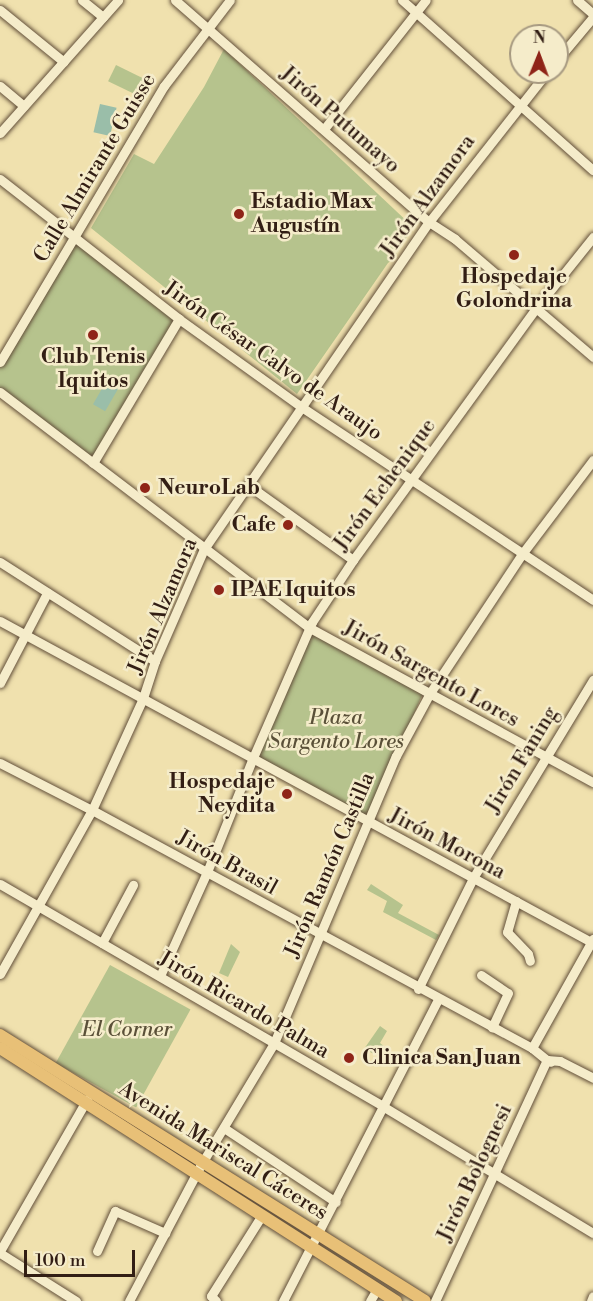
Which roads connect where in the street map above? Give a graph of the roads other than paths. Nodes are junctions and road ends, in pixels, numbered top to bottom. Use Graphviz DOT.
graph roads {
  1 [pos="82,0"];
  2 [pos="118,0"];
  3 [pos="175,0"];
  4 [pos="230,0"];
  5 [pos="402,0"];
  6 [pos="426,0"];
  7 [pos="577,0"];
  8 [pos="0,10"];
  9 [pos="414,12"];
  10 [pos="593,16"];
  11 [pos="103,17"];
  12 [pos="206,29"];
  13 [pos="569,45"];
  14 [pos="64,62"];
  15 [pos="536,84"];
  16 [pos="0,86"];
  17 [pos="519,104"];
  18 [pos="24,106"];
  19 [pos="324,129"];
  20 [pos="0,134"];
  21 [pos="593,170"];
  22 [pos="0,179"];
  23 [pos="429,222"];
  24 [pos="75,236"];
  25 [pos="593,237"];
  26 [pos="537,307"];
  27 [pos="179,319"];
  28 [pos="4,347"];
  29 [pos="593,357"];
  30 [pos="0,362"];
  31 [pos="0,392"];
  32 [pos="303,408"];
  33 [pos="593,460"];
  34 [pos="93,463"];
  35 [pos="412,480"];
  36 [pos="248,484"];
  37 [pos="204,549"];
  38 [pos="522,554"];
  39 [pos="353,560"];
  40 [pos="0,562"];
  41 [pos="47,593"];
  42 [pos="593,600"];
  43 [pos="0,621"];
  44 [pos="310,628"];
  45 [pos="25,634"];
  46 [pos="155,661"];
  47 [pos="593,680"];
  48 [pos="0,683"];
  49 [pos="429,693"];
  50 [pos="143,698"];
  51 [pos="545,756"];
  52 [pos="252,760"];
  53 [pos="0,763"];
  54 [pos="593,782"];
  55 [pos="92,810"];
  56 [pos="369,822"];
  57 [pos="207,872"];
  58 [pos="473,878"];
  59 [pos="0,884"];
  60 [pos="133,885"];
  61 [pos="516,901"];
  62 [pos="37,905"];
  63 [pos="319,933"];
  64 [pos="592,941"];
  65 [pos="102,943"];
  66 [pos="530,961"];
  67 [pos="0,974"];
  68 [pos="481,975"];
  69 [pos="160,976"];
  70 [pos="418,989"];
  71 [pos="438,1000"];
  72 [pos="492,1028"];
  73 [pos="0,1035"];
  74 [pos="274,1043"];
  75 [pos="0,1048"];
  76 [pos="532,1048"];
  77 [pos="547,1060"];
  78 [pos="593,1078"];
  79 [pos="593,1085"];
  80 [pos="89,1097"];
  81 [pos="384,1107"];
  82 [pos="224,1128"];
  83 [pos="200,1167"];
  84 [pos="495,1173"];
  85 [pos="336,1202"];
  86 [pos="262,1215"];
  87 [pos="593,1232"];
  88 [pos="165,1233"];
  89 [pos="319,1234"];
  90 [pos="311,1247"];
  91 [pos="97,1251"];
  92 [pos="0,1252"];
  93 [pos="377,1289"];
  94 [pos="593,1296"];
  95 [pos="76,1301"];
  96 [pos="129,1301"];
  97 [pos="216,1301"];
  98 [pos="284,1301"];
  99 [pos="370,1301"];
  100 [pos="396,1301"];
  101 [pos="425,1301"];
  102 [pos="435,1301"];
  103 [pos="591,1301"];
  1 -- 11 [label="street"];
  2 -- 11 [label="street"];
  3 -- 12 [label="street, Jirón Putumayo"];
  4 -- 12 [label="street, Calle Almirante Guisse"];
  5 -- 9 [label="street"];
  6 -- 9 [label="street"];
  7 -- 10 [label="street"];
  8 -- 14 [label="street"];
  9 -- 17 [label="street"];
  9 -- 19 [label="street"];
  10 -- 13 [label="street"];
  11 -- 14 [label="street"];
  12 -- 19 [label="street, Jirón Putumayo"];
  12 -- 24 [label="street, Calle Almirante Guisse"];
  14 -- 18 [label="street"];
  15 -- 17 [label="street, Jirón Alzamora"];
  16 -- 18 [label="street"];
  17 -- 21 [label="street"];
  17 -- 23 [label="street, Jirón Alzamora"];
  18 -- 20 [label="street"];
  19 -- 23 [label="street, Jirón Putumayo"];
  22 -- 24 [label="street, Jirón César Calvo de Araujo"];
  23 -- 26 [label="street, Jirón Putumayo"];
  23 -- 32 [label="street, Jirón Alzamora"];
  24 -- 27 [label="street, Jirón César Calvo de Araujo"];
  24 -- 28 [label="street, Calle Almirante Guisse"];
  25 -- 26 [label="street, Jirón Echenique"];
  26 -- 29 [label="street, Jirón Putumayo"];
  26 -- 35 [label="street, Jirón Echenique"];
  27 -- 32 [label="street, Jirón César Calvo de Araujo"];
  27 -- 34 [label="street"];
  28 -- 30 [label="street, Calle Almirante Guisse"];
  31 -- 34 [label="street, Jirón Sargento Lores"];
  32 -- 35 [label="street, Jirón César Calvo de Araujo"];
  32 -- 36 [label="street, Jirón Alzamora"];
  33 -- 38 [label="street, Jirón Ramón Castilla"];
  34 -- 37 [label="street, Jirón Sargento Lores"];
  35 -- 38 [label="street, Jirón César Calvo de Araujo"];
  35 -- 39 [label="street, Jirón Echenique"];
  36 -- 37 [label="street, Jirón Alzamora"];
  36 -- 39 [label="street"];
  37 -- 44 [label="street, Jirón Sargento Lores"];
  37 -- 46 [label="street, Jirón Alzamora"];
  38 -- 42 [label="street, Jirón César Calvo de Araujo"];
  38 -- 49 [label="street, Jirón Ramón Castilla"];
  39 -- 44 [label="street, Jirón Echenique"];
  40 -- 41 [label="street"];
  41 -- 45 [label="street"];
  41 -- 46 [label="street"];
  43 -- 45 [label="street, Jirón Morona"];
  44 -- 49 [label="street, Jirón Sargento Lores"];
  44 -- 52 [label="street, Jirón Echenique"];
  45 -- 48 [label="street"];
  45 -- 50 [label="street, Jirón Morona"];
  46 -- 50 [label="street, Jirón Alzamora"];
  47 -- 51 [label="street, Jirón Faning"];
  49 -- 51 [label="street, Jirón Sargento Lores"];
  49 -- 56 [label="street, Jirón Ramón Castilla"];
  50 -- 52 [label="street, Jirón Morona"];
  50 -- 55 [label="street, Jirón Alzamora"];
  51 -- 54 [label="street, Jirón Sargento Lores"];
  51 -- 58 [label="street, Jirón Faning"];
  52 -- 56 [label="street, Jirón Morona"];
  52 -- 57 [label="street, Jirón Echenique"];
  53 -- 55 [label="street, Jirón Brasil"];
  55 -- 57 [label="street, Jirón Brasil"];
  55 -- 62 [label="street, Jirón Alzamora"];
  56 -- 58 [label="street, Jirón Morona"];
  56 -- 63 [label="street, Jirón Ramón Castilla"];
  57 -- 63 [label="street, Jirón Brasil"];
  57 -- 69 [label="street, Jirón Echenique"];
  58 -- 61 [label="street, Jirón Morona"];
  58 -- 70 [label="street, Jirón Faning"];
  59 -- 62 [label="street, Jirón Ricardo Palma"];
  60 -- 65 [label="street"];
  61 -- 64 [label="street, Jirón Morona"];
  61 -- 66 [label="street"];
  62 -- 65 [label="street, Jirón Ricardo Palma"];
  62 -- 67 [label="street, Jirón Alzamora"];
  63 -- 70 [label="street, Jirón Brasil"];
  63 -- 74 [label="street, Jirón Ramón Castilla"];
  64 -- 76 [label="street"];
  65 -- 69 [label="street, Jirón Ricardo Palma"];
  68 -- 72 [label="street"];
  69 -- 74 [label="street, Jirón Ricardo Palma"];
  70 -- 71 [label="street, Jirón Brasil"];
  71 -- 72 [label="street, Jirón Brasil"];
  71 -- 81 [label="street"];
  72 -- 76 [label="street, Jirón Brasil"];
  73 -- 80 [label="main road, Avenida Mariscal Cáceres"];
  74 -- 81 [label="street, Jirón Ricardo Palma"];
  74 -- 82 [label="street, Jirón Ramón Castilla"];
  75 -- 80 [label="main road, Avenida Mariscal Cáceres"];
  76 -- 77 [label="street, Jirón Brasil"];
  77 -- 78 [label="street, Jirón Brasil"];
  77 -- 79 [label="street"];
  77 -- 84 [label="street, Jirón Bolognesi"];
  80 -- 83 [label="main road, Avenida Mariscal Cáceres"];
  80 -- 92 [label="street"];
  81 -- 84 [label="street, Jirón Ricardo Palma"];
  81 -- 85 [label="street"];
  82 -- 83 [label="street, Jirón Ramón Castilla"];
  82 -- 85 [label="street"];
  83 -- 86 [label="main road, Avenida Mariscal Cáceres"];
  83 -- 88 [label="street, Jirón Ramón Castilla"];
  83 -- 89 [label="main road, Avenida Mariscal Cáceres"];
  84 -- 87 [label="street, Jirón Ricardo Palma"];
  84 -- 102 [label="street, Jirón Bolognesi"];
  85 -- 89 [label="street"];
  86 -- 90 [label="main road, Avenida Mariscal Cáceres"];
  86 -- 97 [label="street"];
  88 -- 91 [label="street"];
  88 -- 96 [label="street, Jirón Ramón Castilla"];
  89 -- 90 [label="street"];
  89 -- 101 [label="main road, Avenida Mariscal Cáceres"];
  90 -- 93 [label="main road, Avenida Mariscal Cáceres"];
  90 -- 98 [label="street"];
  92 -- 95 [label="street"];
  93 -- 99 [label="street"];
  93 -- 100 [label="main road, Avenida Mariscal Cáceres"];
  94 -- 103 [label="street"];
}
